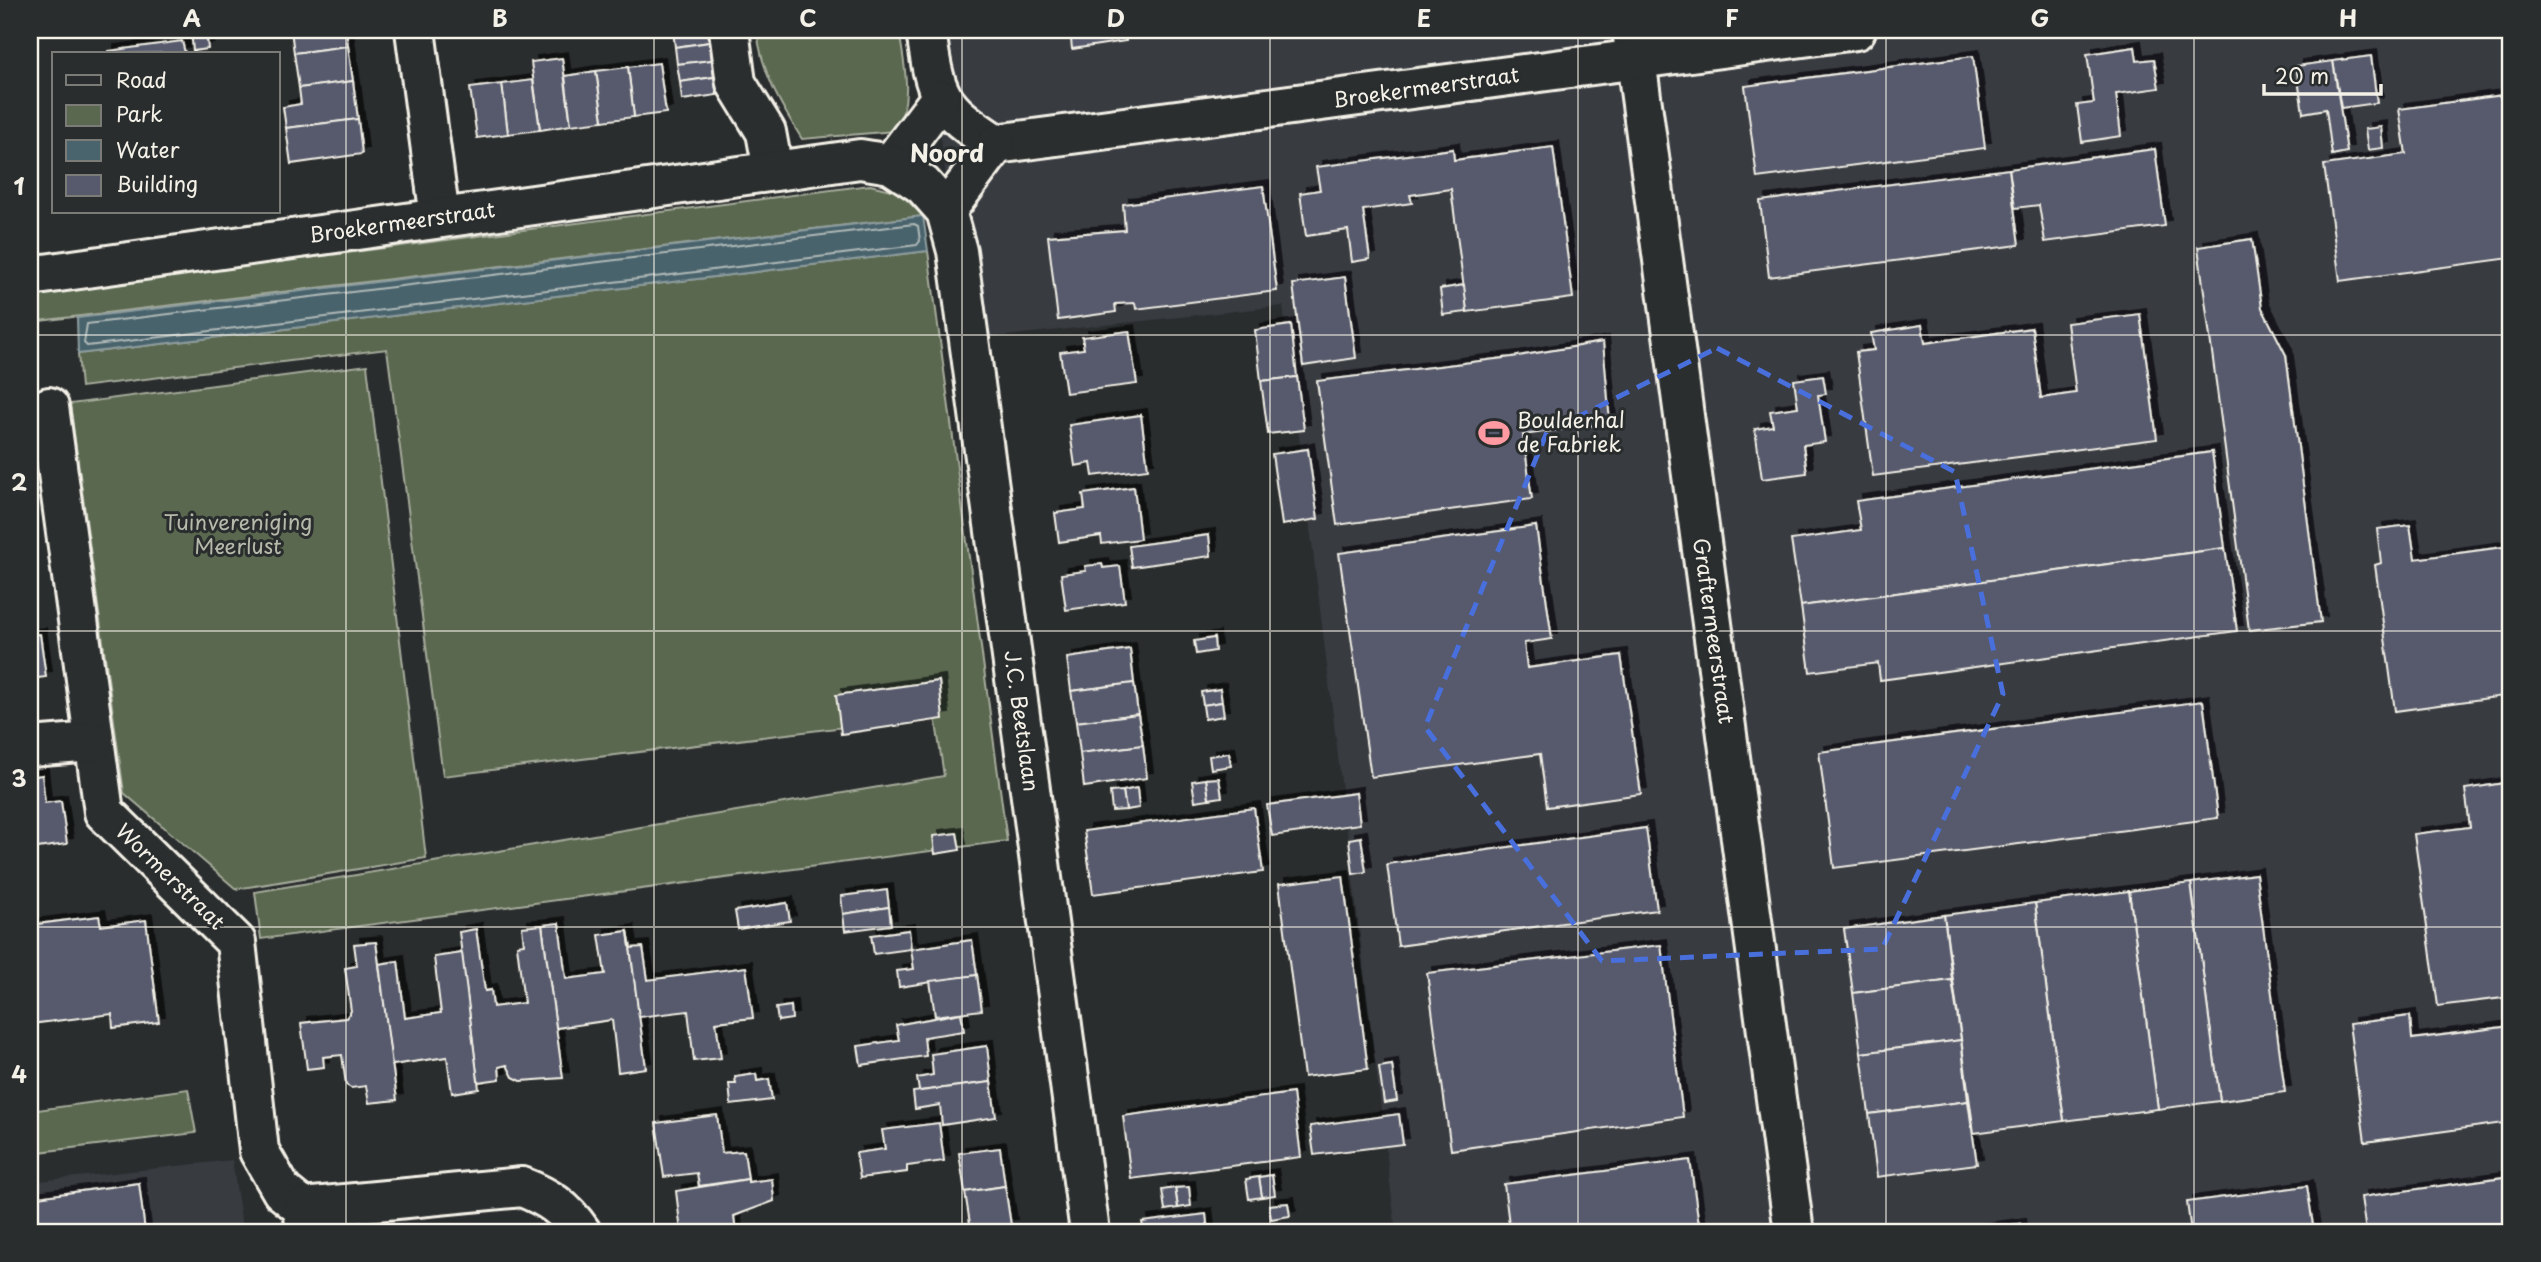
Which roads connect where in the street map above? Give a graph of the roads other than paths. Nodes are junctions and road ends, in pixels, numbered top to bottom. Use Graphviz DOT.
graph roads {
  1 [pos="415,30"];
  2 [pos="729,30"];
  3 [pos="926,30"];
  4 [pos="1856,30"];
  5 [pos="1634,45"];
  6 [pos="940,99"];
  7 [pos="996,144"];
  8 [pos="891,164"];
  9 [pos="773,170"];
  10 [pos="946,211"];
  11 [pos="440,218"];
  12 [pos="30,276"];
  13 [pos="49,407"];
  14 [pos="93,742"];
  15 [pos="30,747"];
  16 [pos="305,1220"];
  17 [pos="581,1232"];
  18 [pos="1090,1232"];
  19 [pos="1794,1232"];
  1 -- 11 [label="street"];
  2 -- 9 [label="street"];
  3 -- 6 [label="street"];
  4 -- 5 [label="street, Broekermeerstraat"];
  5 -- 7 [label="street, Broekermeerstraat"];
  5 -- 19 [label="street, Graftermeerstraat"];
  6 -- 7 [label="street"];
  6 -- 8 [label="street"];
  7 -- 10 [label="street"];
  8 -- 9 [label="street, Broekermeerstraat"];
  8 -- 10 [label="street"];
  9 -- 11 [label="street, Broekermeerstraat"];
  10 -- 18 [label="street, J.C. Beetslaan"];
  11 -- 12 [label="street, Broekermeerstraat"];
  13 -- 14 [label="street, Wormerstraat"];
  14 -- 15 [label="street"];
  14 -- 16 [label="street, Wormerstraat"];
  16 -- 17 [label="street, Wormerstraat"];
}
